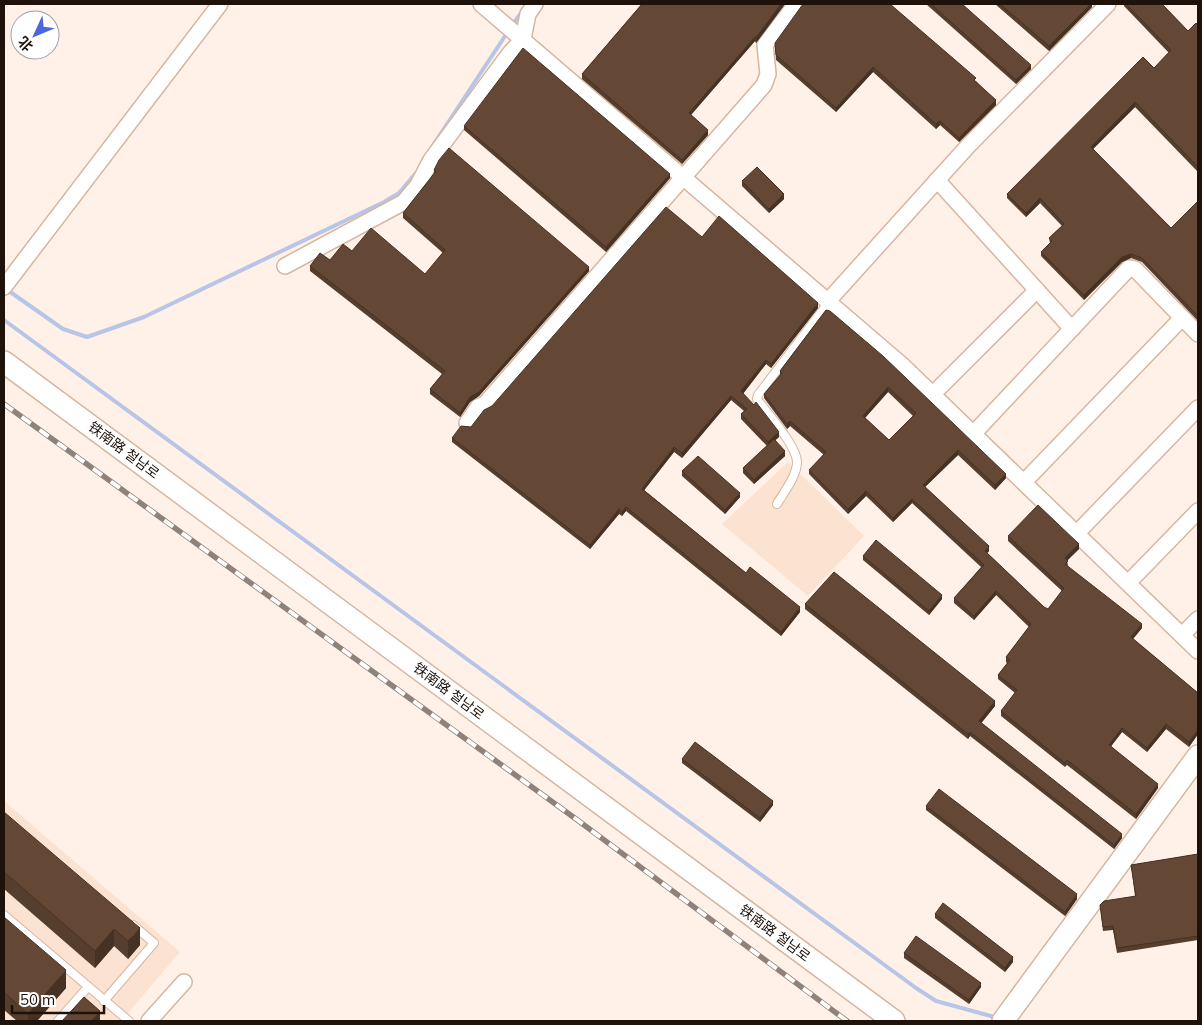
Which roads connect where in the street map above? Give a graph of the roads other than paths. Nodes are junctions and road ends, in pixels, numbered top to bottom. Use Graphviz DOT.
graph roads {
  1 [pos="220,4"];
  2 [pos="481,4"];
  3 [pos="535,4"];
  4 [pos="796,4"];
  5 [pos="1108,4"];
  6 [pos="513,31"];
  7 [pos="683,176"];
  8 [pos="938,180"];
  9 [pos="285,266"];
  10 [pos="6,284"];
  11 [pos="1037,290"];
  12 [pos="828,302"];
  13 [pos="1182,318"];
  14 [pos="1072,329"];
  15 [pos="1198,334"];
  16 [pos="4,362"];
  17 [pos="933,394"];
  18 [pos="1198,408"];
  19 [pos="467,423"];
  20 [pos="974,433"];
  21 [pos="1024,482"];
  22 [pos="777,504"];
  23 [pos="1198,511"];
  24 [pos="1077,533"];
  25 [pos="1128,583"];
  26 [pos="1198,619"];
  27 [pos="1182,635"];
  28 [pos="1198,651"];
  29 [pos="1198,756"];
  30 [pos="4,915"];
  31 [pos="124,917"];
  32 [pos="184,982"];
  33 [pos="88,987"];
  34 [pos="104,1001"];
  35 [pos="1006,1017"];
  36 [pos="58,1021"];
  37 [pos="128,1021"];
  38 [pos="149,1021"];
  39 [pos="894,1021"];
  1 -- 10 [label="street"];
  2 -- 6 [label="street"];
  3 -- 6 [label="street"];
  4 -- 7 [label="street"];
  5 -- 8 [label="street"];
  6 -- 7 [label="street"];
  6 -- 9 [label="street"];
  7 -- 12 [label="street"];
  7 -- 19 [label="street"];
  8 -- 11 [label="street"];
  8 -- 12 [label="street"];
  11 -- 14 [label="street"];
  11 -- 17 [label="street"];
  12 -- 17 [label="street"];
  12 -- 22 [label="lane"];
  13 -- 14 [label="street"];
  13 -- 15 [label="street"];
  13 -- 21 [label="street"];
  14 -- 20 [label="street"];
  16 -- 39 [label="street, 铁南路 철남로"];
  17 -- 20 [label="street"];
  18 -- 24 [label="street"];
  20 -- 21 [label="street"];
  21 -- 24 [label="street"];
  23 -- 25 [label="street"];
  24 -- 25 [label="street"];
  25 -- 27 [label="street"];
  26 -- 27 [label="street"];
  27 -- 28 [label="street"];
  29 -- 35 [label="street"];
  30 -- 33 [label="lane"];
  31 -- 34 [label="lane"];
  32 -- 38 [label="street"];
  33 -- 34 [label="lane"];
  33 -- 36 [label="lane"];
  34 -- 37 [label="lane"];
}
